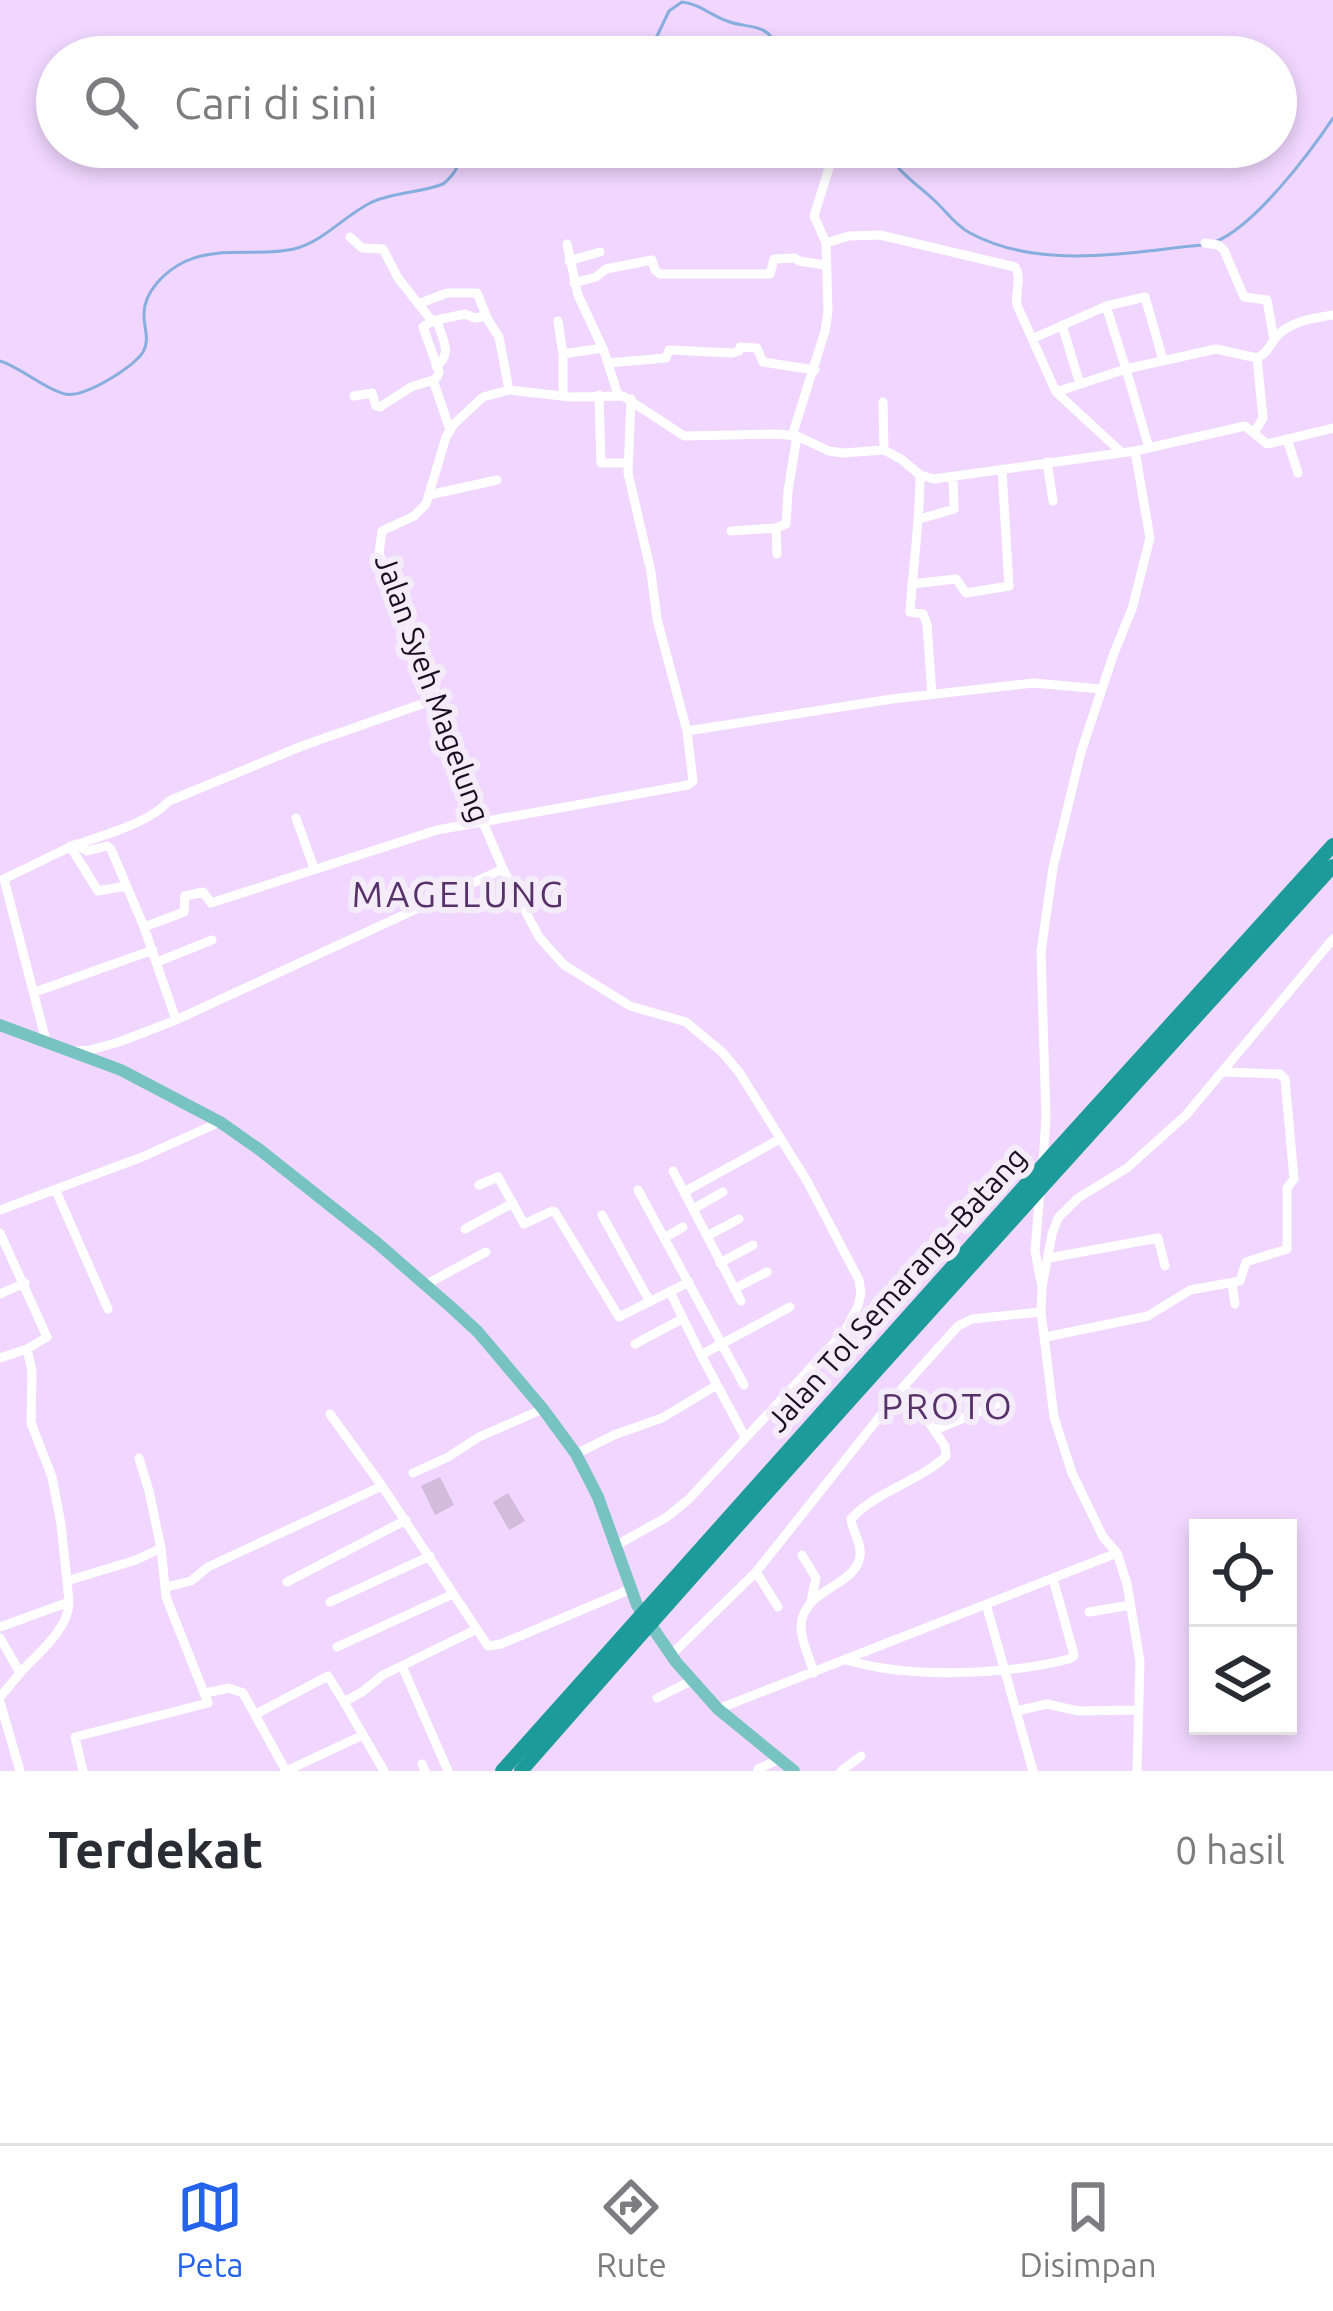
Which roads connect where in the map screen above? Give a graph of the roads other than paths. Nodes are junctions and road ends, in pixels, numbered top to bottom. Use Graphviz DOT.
graph roads {
  1 [pos="829,168"];
  2 [pos="350,237"];
  3 [pos="826,243"];
  4 [pos="567,244"];
  5 [pos="1209,244"];
  6 [pos="600,252"];
  7 [pos="569,261"];
  8 [pos="825,265"];
  9 [pos="574,283"];
  10 [pos="418,304"];
  11 [pos="1106,306"];
  12 [pos="1333,315"];
  13 [pos="486,316"];
  14 [pos="432,321"];
  15 [pos="558,321"];
  16 [pos="1062,326"];
  17 [pos="1032,339"];
  18 [pos="1274,340"];
  19 [pos="603,348"];
  20 [pos="563,354"];
  21 [pos="1257,358"];
  22 [pos="1163,360"];
  23 [pos="608,363"];
  24 [pos="1126,369"];
  25 [pos="815,370"];
  26 [pos="433,380"];
  27 [pos="1080,384"];
  28 [pos="509,390"];
  29 [pos="1056,392"];
  30 [pos="618,394"];
  31 [pos="563,395"];
  32 [pos="598,395"];
  33 [pos="354,396"];
  34 [pos="631,399"];
  35 [pos="884,402"];
  36 [pos="1333,428"];
  37 [pos="450,430"];
  38 [pos="1254,433"];
  39 [pos="795,436"];
  40 [pos="1287,439"];
  41 [pos="1149,448"];
  42 [pos="884,450"];
  43 [pos="1135,451"];
  44 [pos="1121,452"];
  45 [pos="1047,462"];
  46 [pos="628,463"];
  47 [pos="1002,469"];
  48 [pos="1298,473"];
  49 [pos="920,475"];
  50 [pos="953,478"];
  51 [pos="497,480"];
  52 [pos="429,495"];
  53 [pos="1053,501"];
  54 [pos="920,519"];
  55 [pos="776,528"];
  56 [pos="730,531"];
  57 [pos="777,554"];
  58 [pos="912,584"];
  59 [pos="1101,689"];
  60 [pos="932,695"];
  61 [pos="439,698"];
  62 [pos="687,731"];
  63 [pos="296,818"];
  64 [pos="483,823"];
  65 [pos="74,845"];
  66 [pos="1333,845"];
  67 [pos="1333,866"];
  68 [pos="314,868"];
  69 [pos="503,869"];
  70 [pos="2,880"];
  71 [pos="126,886"];
  72 [pos="144,927"];
  73 [pos="1333,939"];
  74 [pos="212,940"];
  75 [pos="153,950"];
  76 [pos="157,962"];
  77 [pos="35,992"];
  78 [pos="176,1019"];
  79 [pos="0,1025"];
  80 [pos="46,1041"];
  81 [pos="75,1051"];
  82 [pos="1223,1072"];
  83 [pos="220,1122"];
  84 [pos="780,1139"];
  85 [pos="673,1171"];
  86 [pos="478,1185"];
  87 [pos="56,1190"];
  88 [pos="638,1190"];
  89 [pos="684,1192"];
  90 [pos="723,1192"];
  91 [pos="513,1203"];
  92 [pos="693,1209"];
  93 [pos="0,1210"];
  94 [pos="602,1215"];
  95 [pos="739,1219"];
  96 [pos="683,1227"];
  97 [pos="465,1228"];
  98 [pos="706,1236"];
  99 [pos="664,1238"];
  100 [pos="2,1240"];
  101 [pos="753,1245"];
  102 [pos="487,1252"];
  103 [pos="1049,1258"];
  104 [pos="720,1263"];
  105 [pos="1165,1266"];
  106 [pos="767,1272"];
  107 [pos="689,1282"];
  108 [pos="25,1283"];
  109 [pos="1232,1283"];
  110 [pos="425,1285"];
  111 [pos="1042,1287"];
  112 [pos="734,1289"];
  113 [pos="670,1292"];
  114 [pos="0,1294"];
  115 [pos="741,1301"];
  116 [pos="650,1302"];
  117 [pos="1234,1304"];
  118 [pos="790,1307"];
  119 [pos="108,1309"];
  120 [pos="1041,1312"];
  121 [pos="682,1319"];
  122 [pos="1046,1337"];
  123 [pos="722,1343"];
  124 [pos="635,1345"];
  125 [pos="27,1349"];
  126 [pos="701,1355"];
  127 [pos="0,1358"];
  128 [pos="744,1384"];
  129 [pos="717,1385"];
  130 [pos="904,1386"];
  131 [pos="997,1404"];
  132 [pos="543,1409"];
  133 [pos="330,1414"];
  134 [pos="935,1430"];
  135 [pos="745,1437"];
  136 [pos="576,1454"];
  137 [pos="139,1459"];
  138 [pos="412,1473"];
  139 [pos="382,1486"];
  140 [pos="406,1520"];
  141 [pos="615,1546"];
  142 [pos="161,1548"];
  143 [pos="1117,1553"];
  144 [pos="802,1555"];
  145 [pos="430,1556"];
  146 [pos="756,1572"];
  147 [pos="1053,1579"];
  148 [pos="67,1581"];
  149 [pos="287,1582"];
  150 [pos="167,1587"];
  151 [pos="631,1589"];
  152 [pos="669,1592"];
  153 [pos="453,1594"];
  154 [pos="812,1601"];
  155 [pos="69,1602"];
  156 [pos="330,1603"];
  157 [pos="986,1604"];
  158 [pos="1130,1605"];
  159 [pos="778,1607"];
  160 [pos="1089,1612"];
  161 [pos="0,1627"];
  162 [pos="476,1630"];
  163 [pos="0,1638"];
  164 [pos="624,1643"];
  165 [pos="337,1647"];
  166 [pos="671,1655"];
  167 [pos="847,1660"];
  168 [pos="402,1666"];
  169 [pos="1005,1670"];
  170 [pos="20,1673"];
  171 [pos="814,1673"];
  172 [pos="692,1681"];
  173 [pos="206,1693"];
  174 [pos="656,1699"];
  175 [pos="0,1700"];
  176 [pos="344,1702"];
  177 [pos="718,1709"];
  178 [pos="1138,1709"];
  179 [pos="1016,1711"];
  180 [pos="256,1714"];
  181 [pos="363,1736"];
  182 [pos="861,1756"];
  183 [pos="780,1759"];
  184 [pos="291,1770"];
  185 [pos="757,1770"];
  186 [pos="20,1771"];
  187 [pos="83,1771"];
  188 [pos="385,1771"];
  189 [pos="448,1771"];
  190 [pos="502,1771"];
  191 [pos="521,1771"];
  192 [pos="794,1771"];
  193 [pos="842,1771"];
  194 [pos="1033,1771"];
  195 [pos="1137,1771"];
  1 -- 3 [label="street"];
  2 -- 10 [label="street"];
  3 -- 8 [label="street"];
  3 -- 17 [label="street"];
  4 -- 7 [label="street"];
  5 -- 18 [label="street"];
  6 -- 7 [label="street"];
  7 -- 9 [label="street"];
  8 -- 9 [label="street"];
  8 -- 25 [label="street"];
  9 -- 19 [label="street"];
  10 -- 13 [label="street"];
  10 -- 14 [label="street"];
  11 -- 16 [label="street"];
  11 -- 22 [label="street"];
  11 -- 24 [label="street"];
  12 -- 18 [label="street"];
  13 -- 14 [label="street"];
  13 -- 28 [label="street"];
  14 -- 26 [label="street"];
  15 -- 20 [label="street"];
  16 -- 17 [label="street"];
  16 -- 27 [label="street"];
  17 -- 29 [label="street"];
  18 -- 21 [label="street"];
  19 -- 20 [label="street"];
  19 -- 23 [label="street"];
  20 -- 31 [label="street"];
  21 -- 22 [label="street"];
  21 -- 38 [label="street"];
  22 -- 24 [label="street"];
  23 -- 25 [label="street"];
  23 -- 30 [label="street"];
  24 -- 27 [label="street"];
  24 -- 41 [label="street"];
  25 -- 39 [label="street"];
  26 -- 33 [label="street"];
  26 -- 37 [label="street"];
  27 -- 29 [label="street"];
  28 -- 31 [label="street"];
  28 -- 37 [label="street"];
  29 -- 44 [label="street"];
  30 -- 32 [label="street"];
  30 -- 34 [label="street"];
  31 -- 32 [label="street"];
  32 -- 46 [label="street"];
  34 -- 39 [label="street"];
  34 -- 46 [label="street"];
  35 -- 42 [label="street"];
  36 -- 40 [label="street"];
  37 -- 52 [label="street"];
  38 -- 40 [label="street"];
  38 -- 41 [label="street"];
  39 -- 42 [label="street"];
  39 -- 55 [label="street"];
  40 -- 48 [label="street"];
  41 -- 43 [label="street"];
  42 -- 49 [label="street"];
  43 -- 44 [label="street"];
  43 -- 59 [label="street"];
  44 -- 45 [label="street"];
  45 -- 47 [label="street"];
  45 -- 53 [label="street"];
  46 -- 62 [label="street"];
  47 -- 50 [label="street"];
  47 -- 58 [label="street"];
  49 -- 50 [label="street"];
  49 -- 54 [label="street"];
  50 -- 54 [label="street"];
  51 -- 52 [label="street"];
  52 -- 61 [label="street, Jalan Syeh Magelung"];
  54 -- 58 [label="street"];
  55 -- 56 [label="street"];
  55 -- 57 [label="street"];
  58 -- 60 [label="street"];
  59 -- 60 [label="street"];
  59 -- 111 [label="street"];
  60 -- 62 [label="street"];
  61 -- 64 [label="street, Jalan Syeh Magelung"];
  61 -- 65 [label="street"];
  62 -- 64 [label="street"];
  63 -- 68 [label="street"];
  64 -- 68 [label="street"];
  64 -- 69 [label="street, Jalan Syeh Magelung"];
  65 -- 70 [label="street"];
  65 -- 71 [label="street"];
  65 -- 71 [label="street"];
  66 -- 152 [label="highway, Jalan Tol Semarang–Batang"];
  67 -- 152 [label="highway, Jalan Tol Semarang–Batang"];
  68 -- 72 [label="street"];
  69 -- 78 [label="street"];
  69 -- 84 [label="street, Jalan Syeh Magelung"];
  70 -- 77 [label="street"];
  71 -- 72 [label="street"];
  72 -- 75 [label="street"];
  73 -- 82 [label="street"];
  74 -- 76 [label="street"];
  75 -- 76 [label="street"];
  75 -- 77 [label="street"];
  76 -- 78 [label="street"];
  77 -- 80 [label="street"];
  78 -- 81 [label="street"];
  79 -- 80 [label="main road"];
  80 -- 81 [label="main road"];
  81 -- 83 [label="main road"];
  82 -- 103 [label="street"];
  82 -- 109 [label="street"];
  83 -- 87 [label="street"];
  83 -- 110 [label="main road"];
  84 -- 89 [label="street"];
  84 -- 135 [label="street, Jalan Syeh Magelung"];
  85 -- 89 [label="street"];
  86 -- 91 [label="street"];
  87 -- 93 [label="street"];
  87 -- 119 [label="street"];
  88 -- 99 [label="street"];
  89 -- 92 [label="street"];
  90 -- 92 [label="street"];
  91 -- 97 [label="street"];
  91 -- 116 [label="street"];
  92 -- 98 [label="street"];
  94 -- 116 [label="street"];
  95 -- 98 [label="street"];
  96 -- 99 [label="street"];
  98 -- 104 [label="street"];
  99 -- 107 [label="street"];
  100 -- 108 [label="street"];
  101 -- 104 [label="street"];
  102 -- 110 [label="street"];
  103 -- 105 [label="street"];
  103 -- 111 [label="street"];
  104 -- 112 [label="street"];
  106 -- 112 [label="street"];
  107 -- 113 [label="street"];
  107 -- 123 [label="street"];
  108 -- 114 [label="street"];
  108 -- 125 [label="street"];
  109 -- 117 [label="street"];
  109 -- 122 [label="street"];
  110 -- 132 [label="main road"];
  111 -- 120 [label="street"];
  112 -- 115 [label="street"];
  113 -- 116 [label="street"];
  113 -- 121 [label="street"];
  118 -- 123 [label="street"];
  120 -- 122 [label="street"];
  120 -- 130 [label="street"];
  121 -- 124 [label="street"];
  121 -- 126 [label="street"];
  122 -- 143 [label="street"];
  123 -- 126 [label="street"];
  123 -- 128 [label="street"];
  125 -- 127 [label="street"];
  125 -- 148 [label="street"];
  126 -- 129 [label="street"];
  129 -- 135 [label="street"];
  129 -- 136 [label="street"];
  130 -- 134 [label="street"];
  130 -- 146 [label="street"];
  131 -- 134 [label="street"];
  132 -- 136 [label="main road"];
  132 -- 138 [label="street"];
  133 -- 139 [label="street"];
  134 -- 154 [label="street"];
  135 -- 141 [label="street"];
  136 -- 141 [label="main road"];
  137 -- 142 [label="street"];
  139 -- 140 [label="street"];
  139 -- 150 [label="street"];
  140 -- 145 [label="street"];
  140 -- 149 [label="street"];
  141 -- 151 [label="main road"];
  142 -- 148 [label="street"];
  142 -- 150 [label="street"];
  143 -- 147 [label="street"];
  143 -- 158 [label="street"];
  144 -- 154 [label="street"];
  145 -- 153 [label="street"];
  145 -- 156 [label="street"];
  146 -- 159 [label="street"];
  146 -- 166 [label="street"];
  147 -- 157 [label="street"];
  147 -- 169 [label="street"];
  148 -- 155 [label="street"];
  150 -- 173 [label="street"];
  151 -- 162 [label="street"];
  151 -- 166 [label="main road"];
  152 -- 164 [label="highway, Jalan Tol Semarang–Batang"];
  153 -- 162 [label="street"];
  153 -- 165 [label="street"];
  154 -- 171 [label="street"];
  155 -- 161 [label="street"];
  155 -- 170 [label="street"];
  157 -- 167 [label="street"];
  157 -- 169 [label="street"];
  158 -- 160 [label="street"];
  158 -- 178 [label="street"];
  162 -- 168 [label="street"];
  163 -- 170 [label="street"];
  164 -- 190 [label="highway, Jalan Tol Semarang–Batang"];
  164 -- 191 [label="highway, Jalan Tol Semarang–Batang"];
  166 -- 172 [label="main road"];
  167 -- 169 [label="street"];
  167 -- 171 [label="street"];
  168 -- 176 [label="street"];
  168 -- 189 [label="street"];
  169 -- 179 [label="street"];
  170 -- 175 [label="street"];
  171 -- 177 [label="street"];
  172 -- 174 [label="street"];
  172 -- 177 [label="main road"];
  173 -- 180 [label="street"];
  173 -- 187 [label="street"];
  175 -- 186 [label="street"];
  176 -- 180 [label="street"];
  176 -- 181 [label="street"];
  177 -- 183 [label="main road"];
  178 -- 179 [label="street"];
  178 -- 195 [label="street"];
  179 -- 194 [label="street"];
  180 -- 184 [label="street"];
  181 -- 184 [label="street"];
  181 -- 188 [label="street"];
  182 -- 193 [label="street"];
  183 -- 185 [label="street"];
  183 -- 192 [label="main road"];
}
